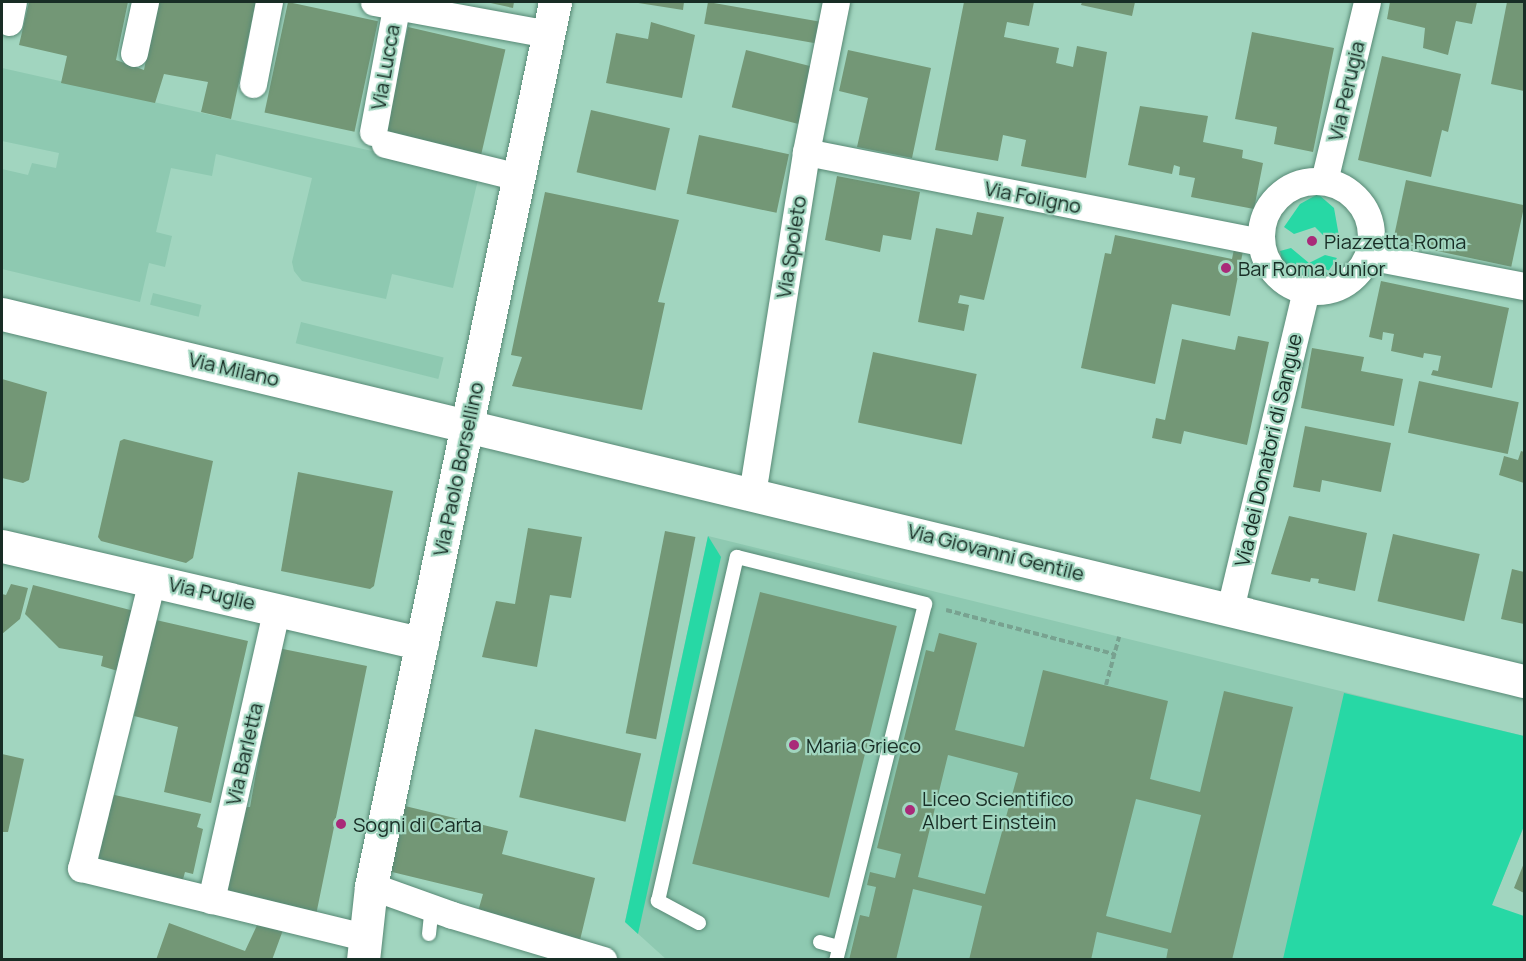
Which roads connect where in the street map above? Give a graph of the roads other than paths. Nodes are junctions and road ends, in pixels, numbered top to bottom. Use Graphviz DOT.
graph roads {
  1 [pos="144,2"];
  2 [pos="269,2"];
  3 [pos="555,2"];
  4 [pos="836,2"];
  5 [pos="1367,2"];
  6 [pos="389,3"];
  7 [pos="548,34"];
  8 [pos="134,53"];
  9 [pos="253,84"];
  10 [pos="806,152"];
  11 [pos="518,177"];
  12 [pos="1324,181"];
  13 [pos="1260,242"];
  14 [pos="1368,256"];
  15 [pos="1524,286"];
  16 [pos="1306,291"];
  17 [pos="2,314"];
  18 [pos="467,424"];
  19 [pos="752,494"];
  20 [pos="2,546"];
  21 [pos="152,580"];
  22 [pos="277,608"];
  23 [pos="1230,609"];
  24 [pos="422,644"];
  25 [pos="1524,681"];
  26 [pos="371,886"];
  27 [pos="211,900"];
  28 [pos="432,908"];
  29 [pos="699,923"];
  30 [pos="429,934"];
  31 [pos="820,942"];
  32 [pos="838,953"];
  33 [pos="356,954"];
  34 [pos="603,960"];
  1 -- 8 [label="street"];
  2 -- 9 [label="street"];
  3 -- 7 [label="street, Via Paolo Borsellino"];
  4 -- 10 [label="street, Via Spoleto"];
  5 -- 12 [label="street, Via Perugia"];
  6 -- 7 [label="street"];
  6 -- 11 [label="street, Via Lucca"];
  7 -- 11 [label="street, Via Paolo Borsellino"];
  10 -- 13 [label="street, Via Foligno"];
  10 -- 19 [label="street, Via Spoleto"];
  11 -- 18 [label="street, Via Paolo Borsellino"];
  12 -- 13 [label="street"];
  12 -- 14 [label="street"];
  13 -- 16 [label="street"];
  14 -- 15 [label="street"];
  14 -- 16 [label="street"];
  16 -- 23 [label="street, Via dei Donatori di Sangue"];
  17 -- 18 [label="street, Via Milano"];
  18 -- 19 [label="street, Via Giovanni Gentile"];
  18 -- 24 [label="street, Via Paolo Borsellino"];
  19 -- 23 [label="street, Via Giovanni Gentile"];
  20 -- 21 [label="street, Via Puglie"];
  21 -- 22 [label="street, Via Puglie"];
  21 -- 27 [label="street"];
  22 -- 24 [label="street, Via Puglie"];
  22 -- 27 [label="street, Via Barletta"];
  23 -- 25 [label="street, Via Giovanni Gentile"];
  24 -- 26 [label="street, Via Paolo Borsellino"];
  26 -- 28 [label="street"];
  26 -- 33 [label="street, Via Paolo Borsellino"];
  27 -- 33 [label="street"];
  28 -- 30 [label="lane"];
  28 -- 34 [label="street"];
  29 -- 32 [label="lane"];
  31 -- 32 [label="lane"];
}
